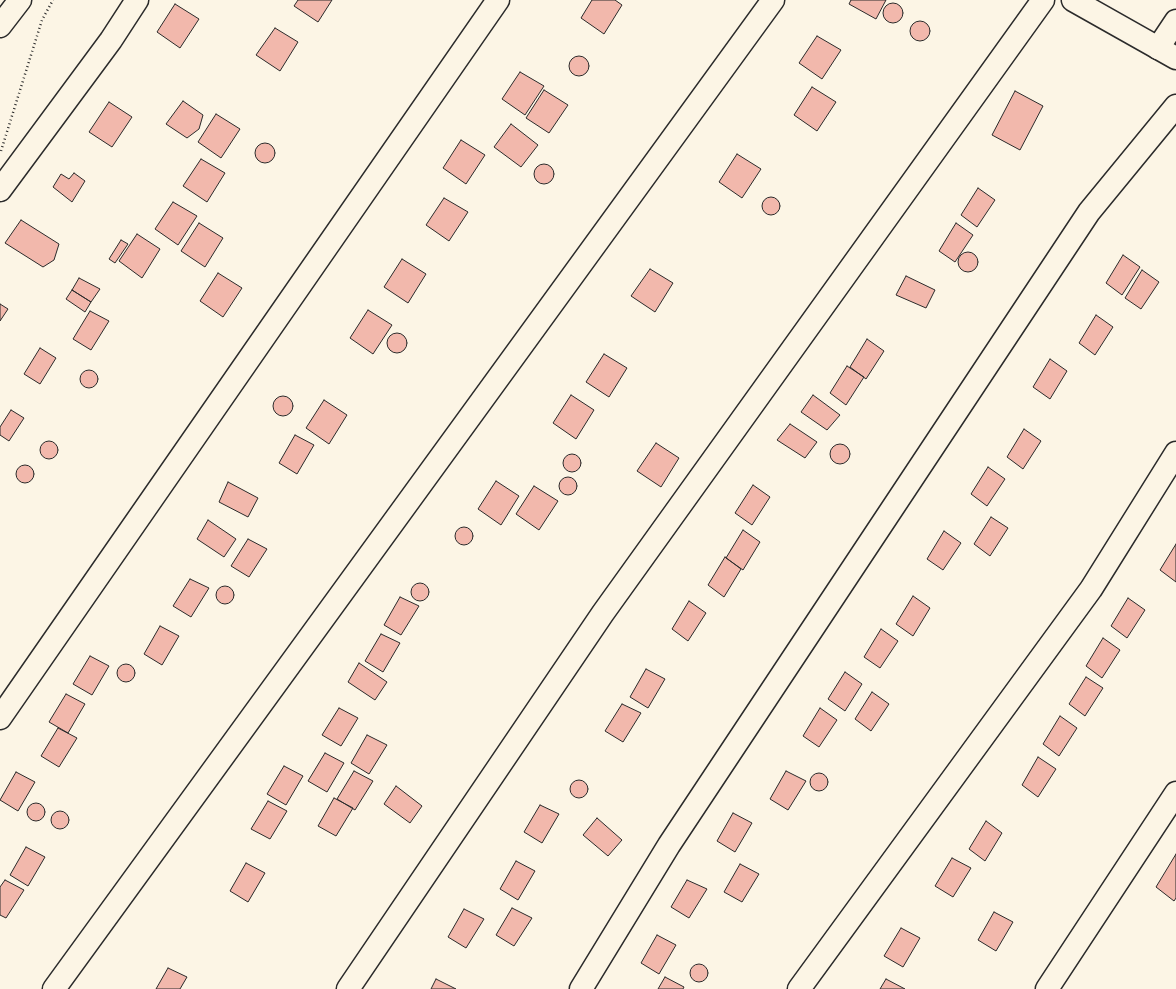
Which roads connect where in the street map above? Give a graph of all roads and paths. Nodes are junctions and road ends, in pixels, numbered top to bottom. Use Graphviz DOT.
graph roads {
  1 [pos="20,0"];
  2 [pos="53,0"];
  3 [pos="137,0"];
  4 [pos="498,0"];
  5 [pos="773,0"];
  6 [pos="1043,0"];
  7 [pos="1073,0"];
  8 [pos="1176,21"];
  9 [pos="0,26"];
  10 [pos="1167,53"];
  11 [pos="1176,106"];
  12 [pos="0,153"];
  13 [pos="0,190"];
  14 [pos="1176,453"];
  15 [pos="0,718"];
  16 [pos="1176,793"];
  17 [pos="54,989"];
  18 [pos="348,989"];
  19 [pos="581,989"];
  20 [pos="799,989"];
  21 [pos="1047,989"];
  1 -- 9 [label="street"];
  2 -- 12 [label="path"];
  3 -- 13 [label="street"];
  4 -- 15 [label="street"];
  5 -- 17 [label="street"];
  6 -- 18 [label="street"];
  7 -- 10 [label="street"];
  8 -- 10 [label="street"];
  11 -- 19 [label="street"];
  14 -- 20 [label="street"];
  16 -- 21 [label="street"];
}
